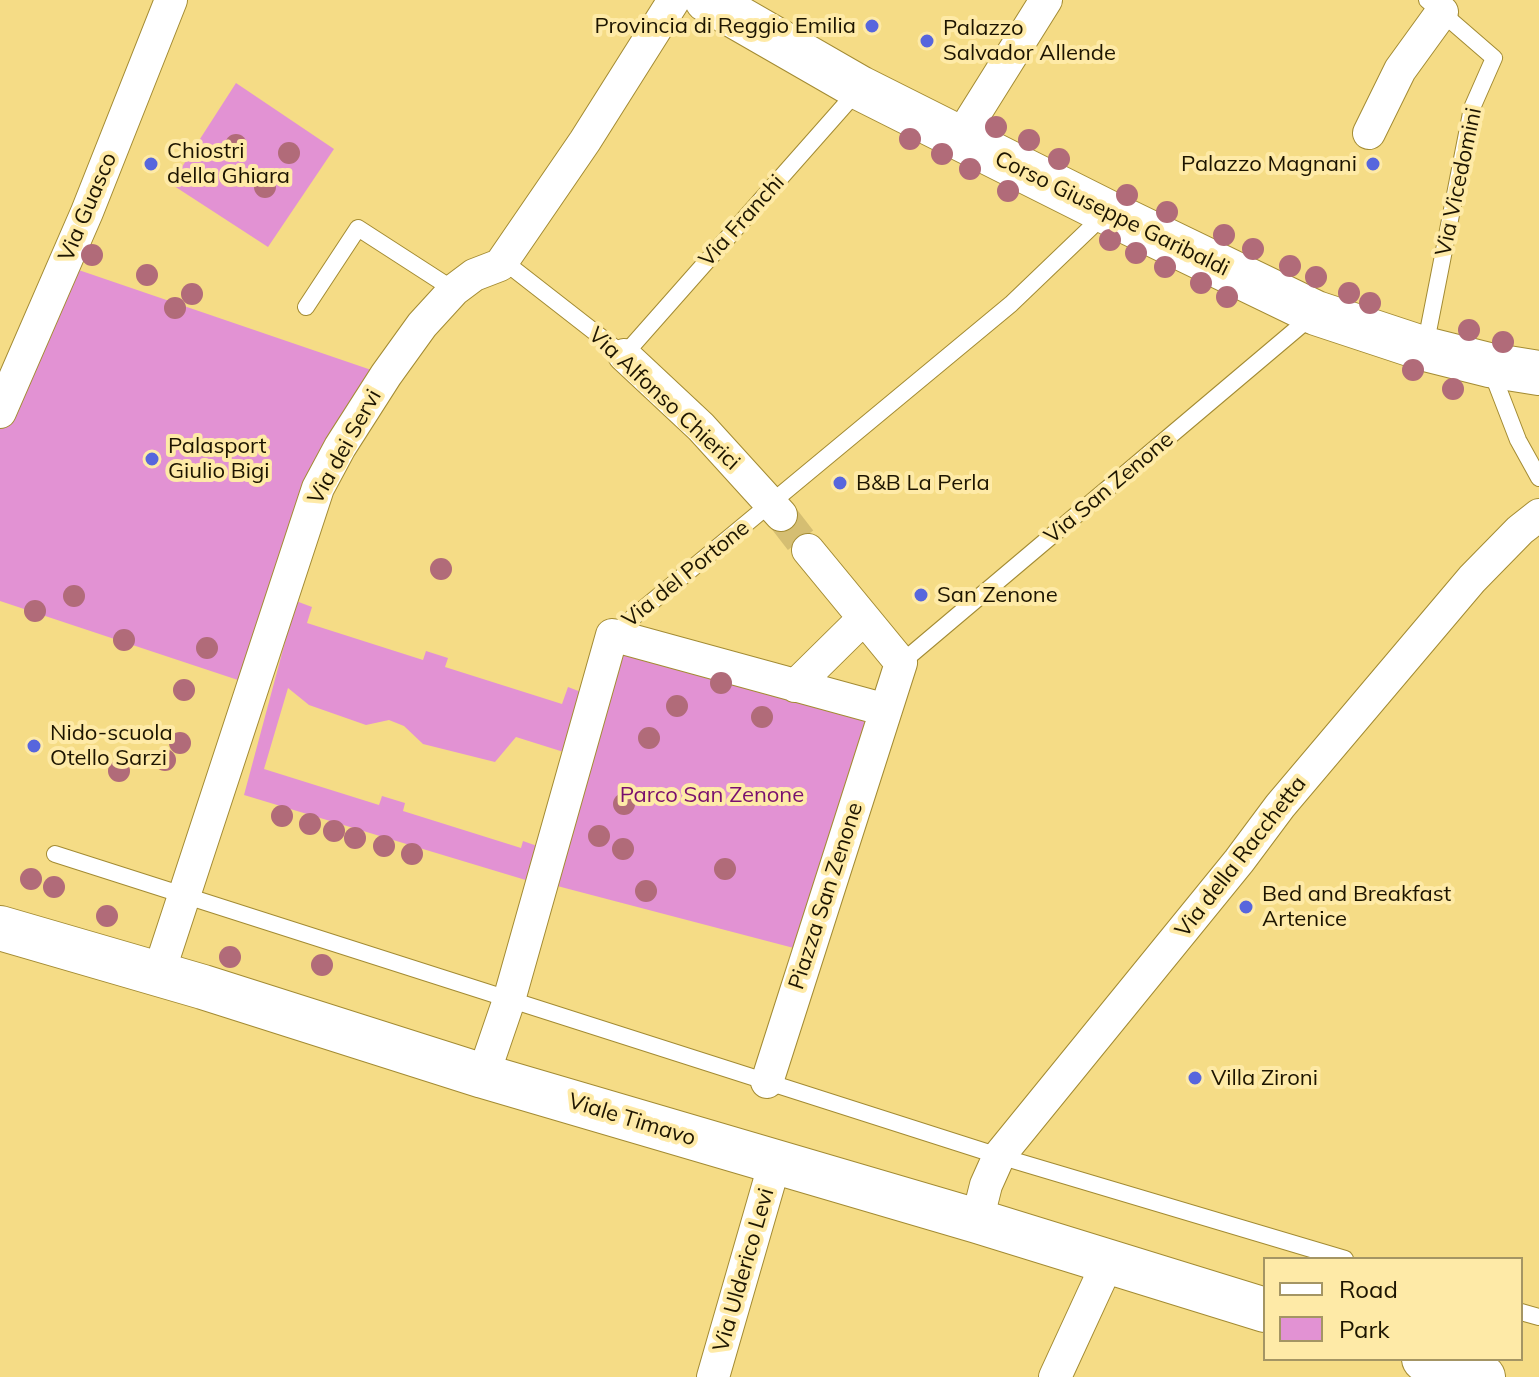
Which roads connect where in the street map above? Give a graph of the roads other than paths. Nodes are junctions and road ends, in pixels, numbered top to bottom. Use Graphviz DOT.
graph roads {
  1 [pos="171,0"];
  2 [pos="674,0"];
  3 [pos="707,0"];
  4 [pos="1046,0"];
  5 [pos="1434,6"];
  6 [pos="860,88"];
  7 [pos="1369,133"];
  8 [pos="959,139"];
  9 [pos="1107,212"];
  10 [pos="500,265"];
  11 [pos="454,290"];
  12 [pos="306,307"];
  13 [pos="1316,313"];
  14 [pos="1425,349"];
  15 [pos="624,355"];
  16 [pos="1489,365"];
  17 [pos="1539,373"];
  18 [pos="0,412"];
  19 [pos="1539,478"];
  20 [pos="777,509"];
  21 [pos="1539,515"];
  22 [pos="808,550"];
  23 [pos="864,618"];
  24 [pos="612,635"];
  25 [pos="901,663"];
  26 [pos="795,686"];
  27 [pos="886,710"];
  28 [pos="55,854"];
  29 [pos="184,896"];
  30 [pos="0,928"];
  31 [pos="158,975"];
  32 [pos="509,1000"];
  33 [pos="483,1076"];
  34 [pos="767,1082"];
  35 [pos="999,1156"];
  36 [pos="775,1162"];
  37 [pos="977,1221"];
  38 [pos="1338,1257"];
  39 [pos="1108,1262"];
  40 [pos="1263,1309"];
  41 [pos="1431,1361"];
  42 [pos="713,1377"];
  43 [pos="1055,1377"];
  44 [pos="1483,1377"];
  1 -- 18 [label="street, Via Guasco"];
  2 -- 10 [label="street, Via dei Servi"];
  3 -- 6 [label="main road, Corso Giuseppe Garibaldi"];
  4 -- 8 [label="street"];
  5 -- 7 [label="street"];
  5 -- 14 [label="lane, Via Vicedomini"];
  6 -- 8 [label="main road, Corso Giuseppe Garibaldi"];
  6 -- 15 [label="lane, Via Franchi"];
  8 -- 9 [label="main road, Corso Giuseppe Garibaldi"];
  9 -- 13 [label="main road, Corso Giuseppe Garibaldi"];
  9 -- 20 [label="lane, Via del Portone"];
  10 -- 11 [label="street, Via dei Servi"];
  10 -- 15 [label="lane, Via Alfonso Chierici"];
  11 -- 12 [label="lane"];
  11 -- 29 [label="street, Via dei Servi"];
  13 -- 14 [label="main road, Corso Giuseppe Garibaldi"];
  13 -- 25 [label="lane, Via San Zenone"];
  14 -- 16 [label="main road, Corso Giuseppe Garibaldi"];
  15 -- 20 [label="street, Via Alfonso Chierici"];
  16 -- 17 [label="main road, Corso Giuseppe Garibaldi"];
  16 -- 19 [label="lane"];
  20 -- 24 [label="lane, Via del Portone"];
  21 -- 35 [label="street, Via della Racchetta"];
  22 -- 23 [label="street"];
  23 -- 25 [label="street"];
  23 -- 26 [label="street"];
  24 -- 26 [label="street"];
  24 -- 32 [label="street, Via del Portone"];
  25 -- 27 [label="street, Piazza San Zenone"];
  26 -- 27 [label="street"];
  27 -- 34 [label="street, Piazza San Zenone"];
  28 -- 29 [label="lane"];
  29 -- 31 [label="street, Via dei Servi"];
  29 -- 32 [label="lane"];
  30 -- 31 [label="main road, Viale Timavo"];
  31 -- 33 [label="main road, Viale Timavo"];
  32 -- 33 [label="street, Via del Portone"];
  32 -- 34 [label="lane"];
  33 -- 36 [label="main road, Viale Timavo"];
  34 -- 35 [label="lane"];
  35 -- 37 [label="street, Via della Racchetta"];
  35 -- 38 [label="lane"];
  36 -- 37 [label="main road, Viale Timavo"];
  36 -- 42 [label="street, Via Ulderico Levi"];
  37 -- 39 [label="main road, Viale Timavo"];
  39 -- 40 [label="main road, Viale Timavo"];
  39 -- 43 [label="street"];
  41 -- 44 [label="main road"];
}
